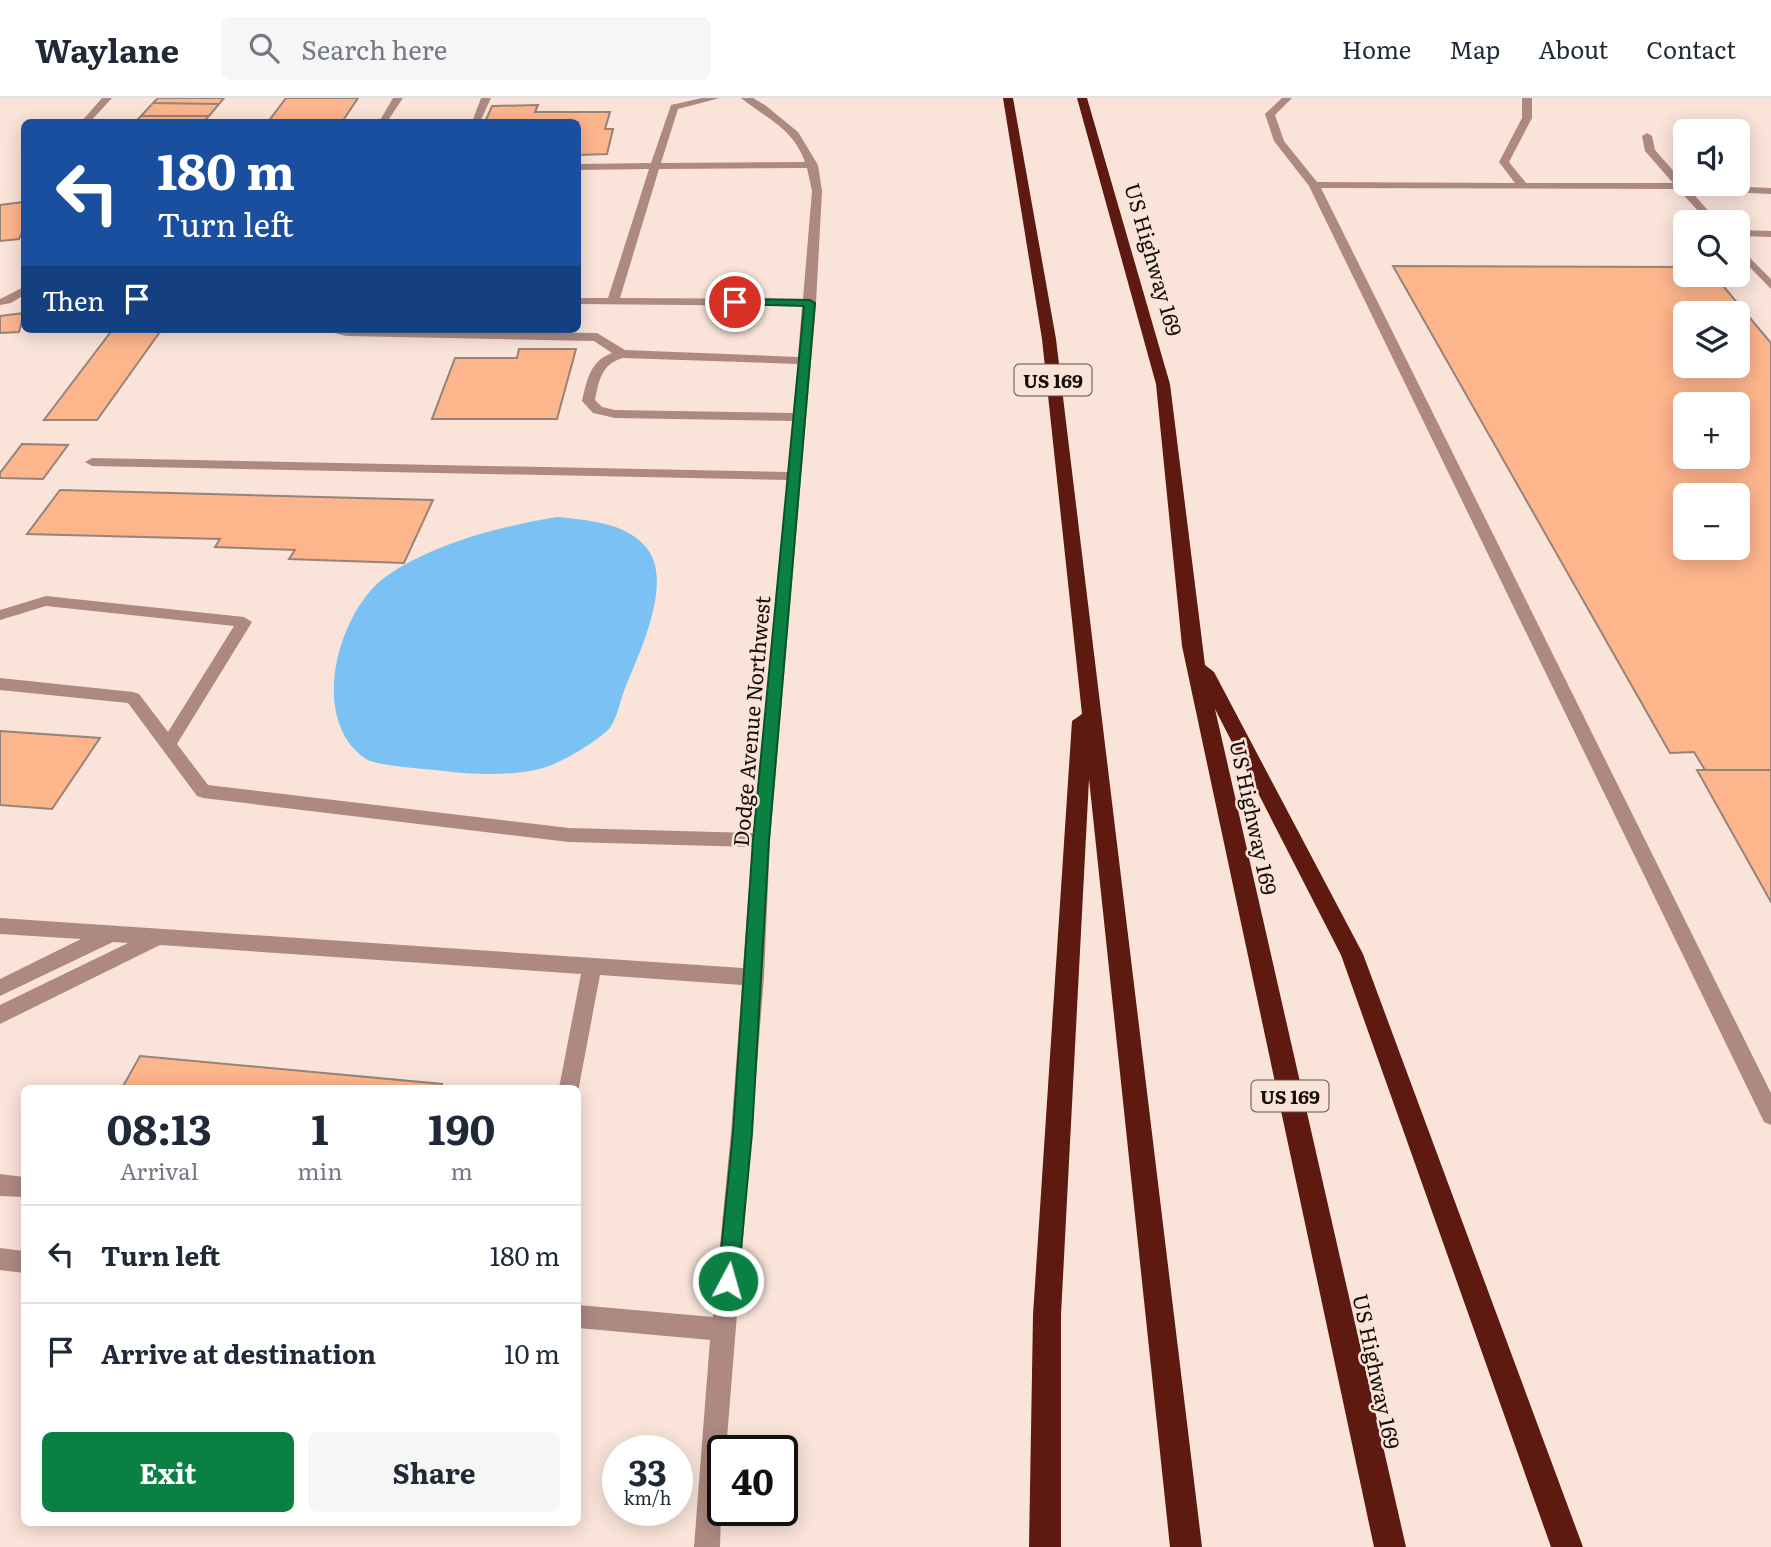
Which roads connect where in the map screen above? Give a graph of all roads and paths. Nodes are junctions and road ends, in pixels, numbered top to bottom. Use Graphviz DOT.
graph roads {
  1 [pos="107,98"];
  2 [pos="398,98"];
  3 [pos="486,98"];
  4 [pos="664,98"];
  5 [pos="715,98"];
  6 [pos="746,98"];
  7 [pos="1008,98"];
  8 [pos="1082,98"];
  9 [pos="1287,98"];
  10 [pos="1527,98"];
  11 [pos="674,107"];
  12 [pos="88,119"];
  13 [pos="385,119"];
  14 [pos="477,119"];
  15 [pos="1647,136"];
  16 [pos="813,165"];
  17 [pos="653,166"];
  18 [pos="581,167"];
  19 [pos="1673,178"];
  20 [pos="1314,185"];
  21 [pos="1523,186"];
  22 [pos="1673,186"];
  23 [pos="1750,190"];
  24 [pos="1771,191"];
  25 [pos="1689,196"];
  26 [pos="1702,210"];
  27 [pos="1750,233"];
  28 [pos="1771,233"];
  29 [pos="1750,262"];
  30 [pos="1771,286"];
  31 [pos="21,292"];
  32 [pos="581,301"];
  33 [pos="613,301"];
  34 [pos="0,302"];
  35 [pos="810,303"];
  36 [pos="396,333"];
  37 [pos="622,354"];
  38 [pos="804,361"];
  39 [pos="800,417"];
  40 [pos="92,462"];
  41 [pos="795,476"];
  42 [pos="0,615"];
  43 [pos="1191,646"];
  44 [pos="1085,663"];
  45 [pos="0,684"];
  46 [pos="168,745"];
  47 [pos="761,840"];
  48 [pos="0,926"];
  49 [pos="113,933"];
  50 [pos="161,935"];
  51 [pos="593,966"];
  52 [pos="754,977"];
  53 [pos="0,988"];
  54 [pos="0,1015"];
  55 [pos="570,1085"];
  56 [pos="1771,1115"];
  57 [pos="0,1185"];
  58 [pos="21,1187"];
  59 [pos="0,1259"];
  60 [pos="21,1262"];
  61 [pos="581,1316"];
  62 [pos="723,1330"];
  63 [pos="708,1547"];
  64 [pos="1045,1547"];
  65 [pos="1186,1547"];
  66 [pos="1390,1547"];
  67 [pos="1567,1547"];
  1 -- 12 [label="street"];
  2 -- 13 [label="street"];
  3 -- 14 [label="street"];
  4 -- 11 [label="street"];
  5 -- 11 [label="street"];
  6 -- 16 [label="street, Dodge Avenue Northwest"];
  7 -- 44 [label="highway, US 169"];
  8 -- 43 [label="highway, US Highway 169 / US 169"];
  9 -- 20 [label="street"];
  10 -- 21 [label="street"];
  11 -- 17 [label="street"];
  15 -- 19 [label="street"];
  16 -- 17 [label="street"];
  16 -- 35 [label="street, Dodge Avenue Northwest"];
  17 -- 18 [label="street"];
  17 -- 33 [label="street"];
  20 -- 21 [label="street"];
  20 -- 56 [label="street"];
  21 -- 22 [label="street"];
  23 -- 24 [label="street"];
  25 -- 26 [label="street"];
  27 -- 28 [label="street"];
  29 -- 30 [label="street"];
  31 -- 34 [label="street"];
  32 -- 33 [label="street"];
  33 -- 35 [label="street"];
  35 -- 38 [label="street, Dodge Avenue Northwest"];
  36 -- 37 [label="street"];
  37 -- 38 [label="street"];
  37 -- 39 [label="street"];
  38 -- 39 [label="street, Dodge Avenue Northwest"];
  39 -- 41 [label="street, Dodge Avenue Northwest"];
  40 -- 41 [label="street"];
  41 -- 47 [label="street, Dodge Avenue Northwest"];
  42 -- 46 [label="street"];
  43 -- 66 [label="highway, US Highway 169 / US 169"];
  43 -- 67 [label="highway"];
  44 -- 64 [label="highway"];
  44 -- 65 [label="highway, US 169"];
  45 -- 46 [label="street"];
  46 -- 47 [label="street"];
  47 -- 52 [label="street, Dodge Avenue Northwest"];
  48 -- 49 [label="street"];
  49 -- 50 [label="street"];
  49 -- 53 [label="street"];
  50 -- 51 [label="street"];
  50 -- 54 [label="street"];
  51 -- 52 [label="street"];
  51 -- 55 [label="street"];
  52 -- 62 [label="street, Dodge Avenue Northwest"];
  57 -- 58 [label="street"];
  59 -- 60 [label="street"];
  61 -- 62 [label="street"];
  62 -- 63 [label="street, Dodge Avenue Northwest"];
}
